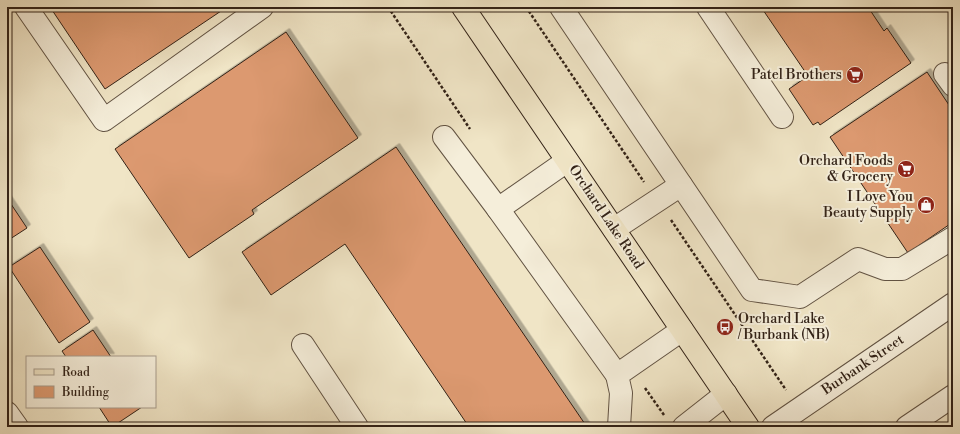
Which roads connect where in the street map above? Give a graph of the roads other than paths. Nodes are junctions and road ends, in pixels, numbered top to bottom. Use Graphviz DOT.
graph roads {
  1 [pos="26,7"];
  2 [pos="262,7"];
  3 [pos="463,7"];
  4 [pos="561,7"];
  5 [pos="708,7"];
  6 [pos="782,117"];
  7 [pos="444,137"];
  8 [pos="567,161"];
  9 [pos="682,186"];
  10 [pos="498,209"];
  11 [pos="614,230"];
  12 [pos="953,238"];
  13 [pos="953,304"];
  14 [pos="682,330"];
  15 [pos="303,345"];
  16 [pos="617,375"];
  17 [pos="726,394"];
  18 [pos="953,396"];
  19 [pos="7,413"];
  20 [pos="17,427"];
  21 [pos="357,427"];
  22 [pos="619,427"];
  23 [pos="684,427"];
  24 [pos="748,427"];
  25 [pos="773,427"];
  26 [pos="907,427"];
  1 -- 2 [label="street"];
  3 -- 8 [label="main road, Orchard Lake Road"];
  4 -- 9 [label="street"];
  5 -- 6 [label="street"];
  7 -- 10 [label="street"];
  8 -- 10 [label="street"];
  8 -- 11 [label="main road, Orchard Lake Road"];
  9 -- 11 [label="street"];
  9 -- 12 [label="street"];
  10 -- 16 [label="street"];
  11 -- 14 [label="main road, Orchard Lake Road"];
  13 -- 25 [label="street, Burbank Street"];
  14 -- 16 [label="street"];
  14 -- 17 [label="main road, Orchard Lake Road"];
  15 -- 21 [label="street"];
  16 -- 22 [label="street"];
  17 -- 23 [label="street"];
  17 -- 24 [label="main road, Orchard Lake Road"];
  18 -- 26 [label="street"];
  19 -- 20 [label="street"];
}
